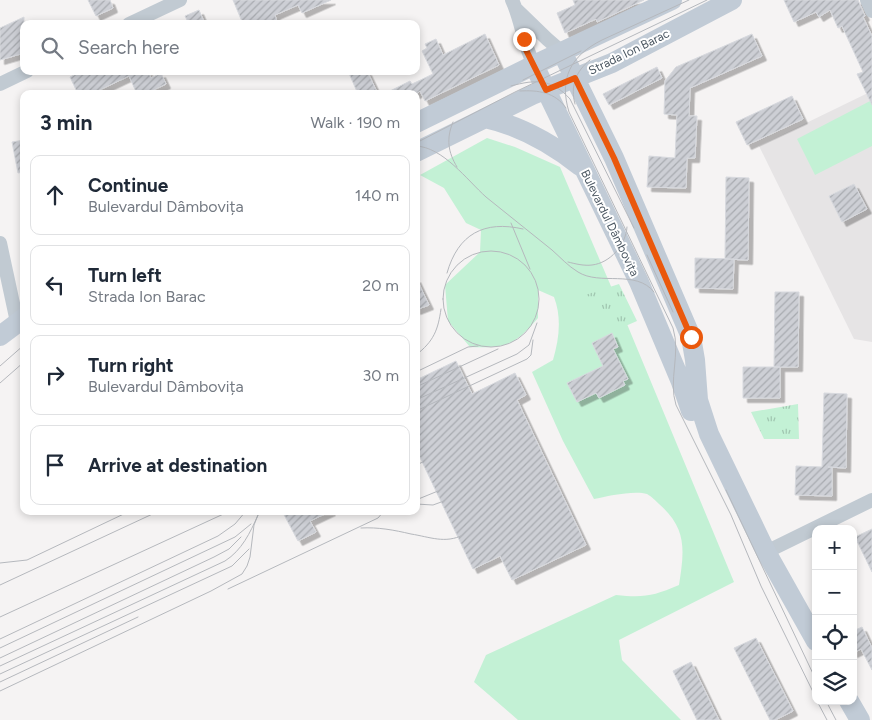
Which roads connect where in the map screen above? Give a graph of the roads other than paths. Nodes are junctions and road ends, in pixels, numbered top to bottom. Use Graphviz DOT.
graph roads {
  1 [pos="180,0"];
  2 [pos="672,0"];
  3 [pos="732,0"];
  4 [pos="867,0"];
  5 [pos="514,4"];
  6 [pos="872,11"];
  7 [pos="138,20"];
  8 [pos="562,52"];
  9 [pos="534,65"];
  10 [pos="20,74"];
  11 [pos="575,78"];
  12 [pos="0,84"];
  13 [pos="546,90"];
  14 [pos="485,118"];
  15 [pos="420,121"];
  16 [pos="420,150"];
  17 [pos="583,167"];
  18 [pos="0,243"];
  19 [pos="20,320"];
  20 [pos="0,336"];
  21 [pos="708,434"];
  22 [pos="872,500"];
  23 [pos="766,552"];
  24 [pos="812,634"];
  25 [pos="851,705"];
  26 [pos="860,720"];
  1 -- 7 [label="street"];
  2 -- 8 [label="street"];
  3 -- 11 [label="street, Strada Ion Barac"];
  4 -- 6 [label="street"];
  5 -- 8 [label="street, Bulevardul Dâmbovița"];
  5 -- 9 [label="street, Bulevardul Dâmbovița"];
  8 -- 9 [label="street"];
  8 -- 11 [label="street, Bulevardul Dâmbovița"];
  9 -- 13 [label="street, Bulevardul Dâmbovița"];
  9 -- 15 [label="street"];
  10 -- 12 [label="street"];
  11 -- 13 [label="street, Strada Ion Barac"];
  11 -- 21 [label="street, Bulevardul Dâmbovița"];
  13 -- 14 [label="street, Strada Ion Barac"];
  13 -- 17 [label="street, Bulevardul Dâmbovița"];
  14 -- 16 [label="street, Strada Ion Barac"];
  14 -- 17 [label="street"];
  17 -- 21 [label="street, Bulevardul Dâmbovița"];
  18 -- 19 [label="street"];
  19 -- 20 [label="street"];
  21 -- 23 [label="street, Bulevardul Dâmbovița"];
  22 -- 23 [label="street"];
  23 -- 24 [label="street, Bulevardul Dâmbovița"];
  25 -- 26 [label="street"];
}
